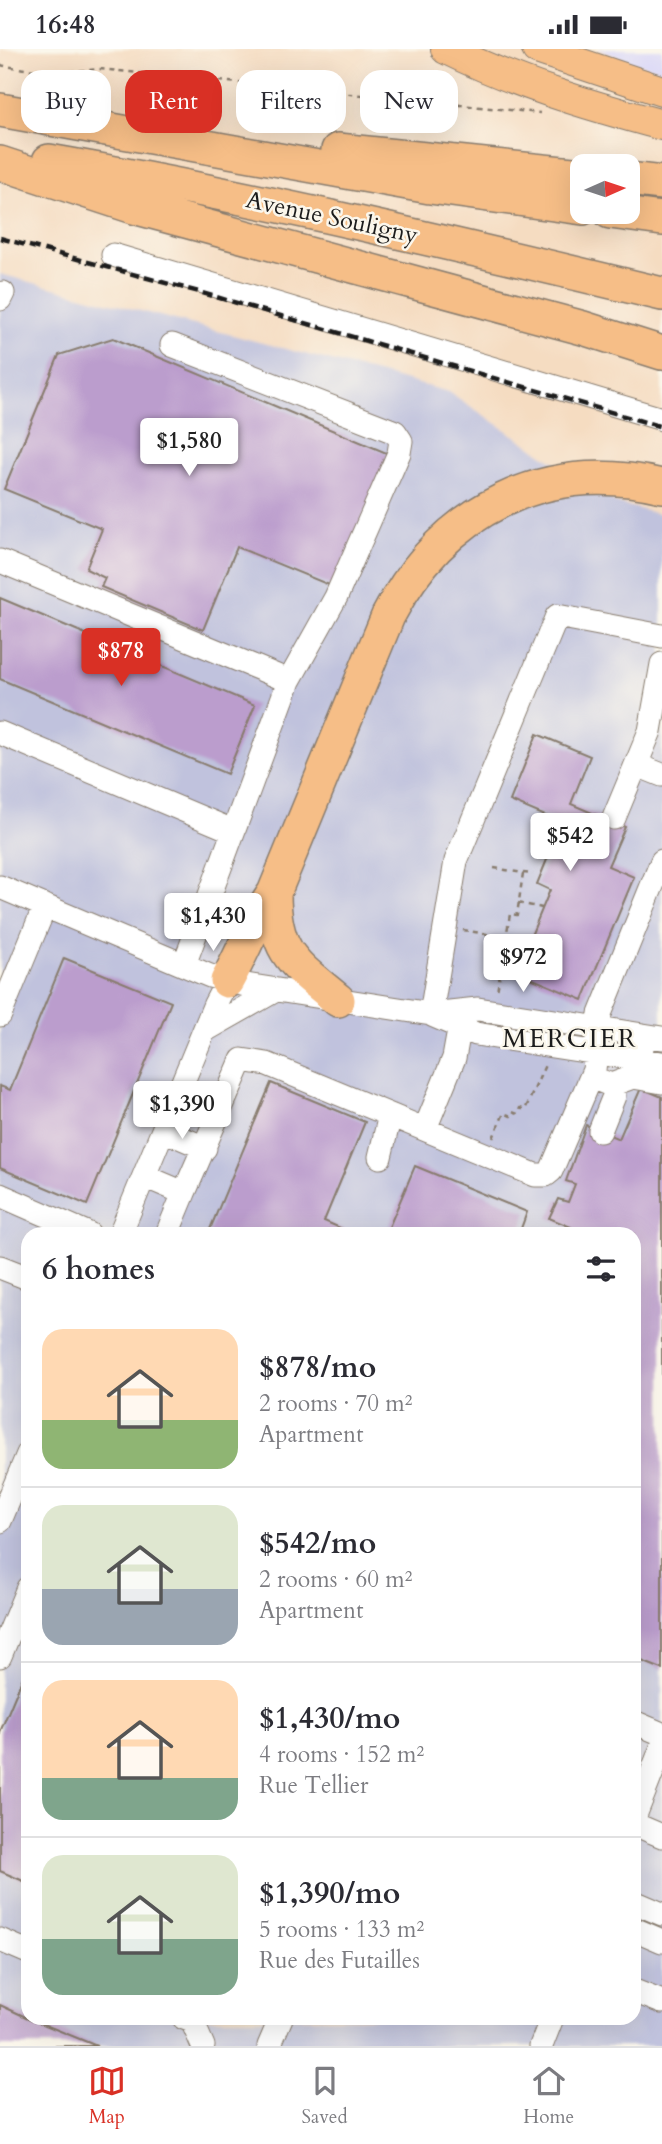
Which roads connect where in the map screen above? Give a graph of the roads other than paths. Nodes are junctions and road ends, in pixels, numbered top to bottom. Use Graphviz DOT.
graph roads {
  1 [pos="446,49"];
  2 [pos="537,49"];
  3 [pos="662,91"];
  4 [pos="0,110"];
  5 [pos="21,114"];
  6 [pos="662,125"];
  7 [pos="111,126"];
  8 [pos="111,130"];
  9 [pos="0,153"];
  10 [pos="0,163"];
  11 [pos="570,174"];
  12 [pos="640,180"];
  13 [pos="662,183"];
  14 [pos="570,206"];
  15 [pos="640,216"];
  16 [pos="662,219"];
  17 [pos="375,225"];
  18 [pos="113,255"];
  19 [pos="662,280"];
  20 [pos="662,294"];
  21 [pos="172,345"];
  22 [pos="662,353"];
  23 [pos="662,419"];
  24 [pos="662,486"];
  25 [pos="0,561"];
  26 [pos="662,636"];
  27 [pos="662,664"];
  28 [pos="289,681"];
  29 [pos="0,733"];
  30 [pos="656,733"];
  31 [pos="637,765"];
  32 [pos="662,775"];
  33 [pos="614,818"];
  34 [pos="233,831"];
  35 [pos="662,861"];
  36 [pos="2,893"];
  37 [pos="274,893"];
  38 [pos="45,906"];
  39 [pos="184,965"];
  40 [pos="227,981"];
  41 [pos="276,990"];
  42 [pos="338,1000"];
  43 [pos="0,1014"];
  44 [pos="431,1014"];
  45 [pos="462,1019"];
  46 [pos="597,1027"];
  47 [pos="204,1031"];
  48 [pos="653,1036"];
  49 [pos="597,1053"];
  50 [pos="637,1071"];
  51 [pos="591,1077"];
  52 [pos="662,1082"];
  53 [pos="390,1115"];
  54 [pos="425,1129"];
  55 [pos="163,1131"];
  56 [pos="600,1131"];
  57 [pos="205,1148"];
  58 [pos="380,1157"];
  59 [pos="144,1176"];
  60 [pos="184,1193"];
  61 [pos="0,1195"];
  62 [pos="73,1227"];
  63 [pos="123,1227"];
  64 [pos="170,1227"];
  65 [pos="0,1267"];
  66 [pos="21,1275"];
  67 [pos="21,1471"];
  68 [pos="0,1521"];
  69 [pos="21,1605"];
  70 [pos="0,1656"];
  71 [pos="641,1725"];
  72 [pos="662,1734"];
  73 [pos="662,1747"];
  74 [pos="641,1800"];
  75 [pos="641,1827"];
  76 [pos="662,1836"];
  77 [pos="641,1905"];
  78 [pos="662,1914"];
  79 [pos="641,1932"];
  80 [pos="0,1940"];
  81 [pos="662,1941"];
  82 [pos="21,1949"];
  83 [pos="641,1994"];
  84 [pos="662,2003"];
  85 [pos="194,2025"];
  86 [pos="278,2025"];
  87 [pos="549,2025"];
  88 [pos="203,2046"];
  89 [pos="269,2046"];
  90 [pos="541,2046"];
  1 -- 6 [label="main road"];
  2 -- 3 [label="main road"];
  4 -- 5 [label="highway, Avenue Souligny"];
  7 -- 11 [label="highway"];
  8 -- 14 [label="highway, Avenue Souligny"];
  9 -- 17 [label="highway, Avenue Souligny"];
  10 -- 22 [label="highway"];
  12 -- 13 [label="highway"];
  15 -- 16 [label="highway"];
  17 -- 19 [label="highway"];
  17 -- 20 [label="highway, Avenue Souligny"];
  18 -- 23 [label="street"];
  21 -- 28 [label="street"];
  24 -- 37 [label="highway"];
  25 -- 28 [label="street"];
  26 -- 44 [label="street"];
  27 -- 30 [label="street"];
  28 -- 34 [label="street"];
  29 -- 34 [label="street"];
  30 -- 31 [label="street"];
  31 -- 32 [label="street"];
  31 -- 33 [label="street"];
  34 -- 39 [label="street"];
  35 -- 46 [label="street"];
  36 -- 38 [label="street"];
  37 -- 40 [label="highway"];
  37 -- 42 [label="highway"];
  38 -- 39 [label="street"];
  38 -- 43 [label="street"];
  39 -- 40 [label="street"];
  40 -- 41 [label="street"];
  40 -- 47 [label="street"];
  41 -- 42 [label="street"];
  41 -- 47 [label="street"];
  42 -- 44 [label="street"];
  44 -- 45 [label="street"];
  45 -- 46 [label="street"];
  45 -- 49 [label="street"];
  45 -- 54 [label="street"];
  46 -- 48 [label="street"];
  46 -- 49 [label="street"];
  47 -- 55 [label="street"];
  48 -- 50 [label="street"];
  49 -- 50 [label="street"];
  49 -- 51 [label="street"];
  50 -- 51 [label="street"];
  50 -- 52 [label="street"];
  50 -- 56 [label="street"];
  51 -- 54 [label="street"];
  53 -- 54 [label="street"];
  53 -- 57 [label="street"];
  53 -- 58 [label="street"];
  55 -- 57 [label="street"];
  55 -- 59 [label="street"];
  57 -- 60 [label="street"];
  59 -- 60 [label="street"];
  59 -- 63 [label="street"];
  60 -- 64 [label="street"];
  61 -- 62 [label="street"];
  65 -- 66 [label="street"];
  67 -- 68 [label="street"];
  69 -- 70 [label="street"];
  71 -- 72 [label="street"];
  73 -- 74 [label="street"];
  75 -- 76 [label="street"];
  77 -- 78 [label="street"];
  79 -- 81 [label="street"];
  80 -- 82 [label="street"];
  83 -- 84 [label="street"];
  85 -- 88 [label="street"];
  86 -- 89 [label="street"];
  87 -- 90 [label="street"];
}
